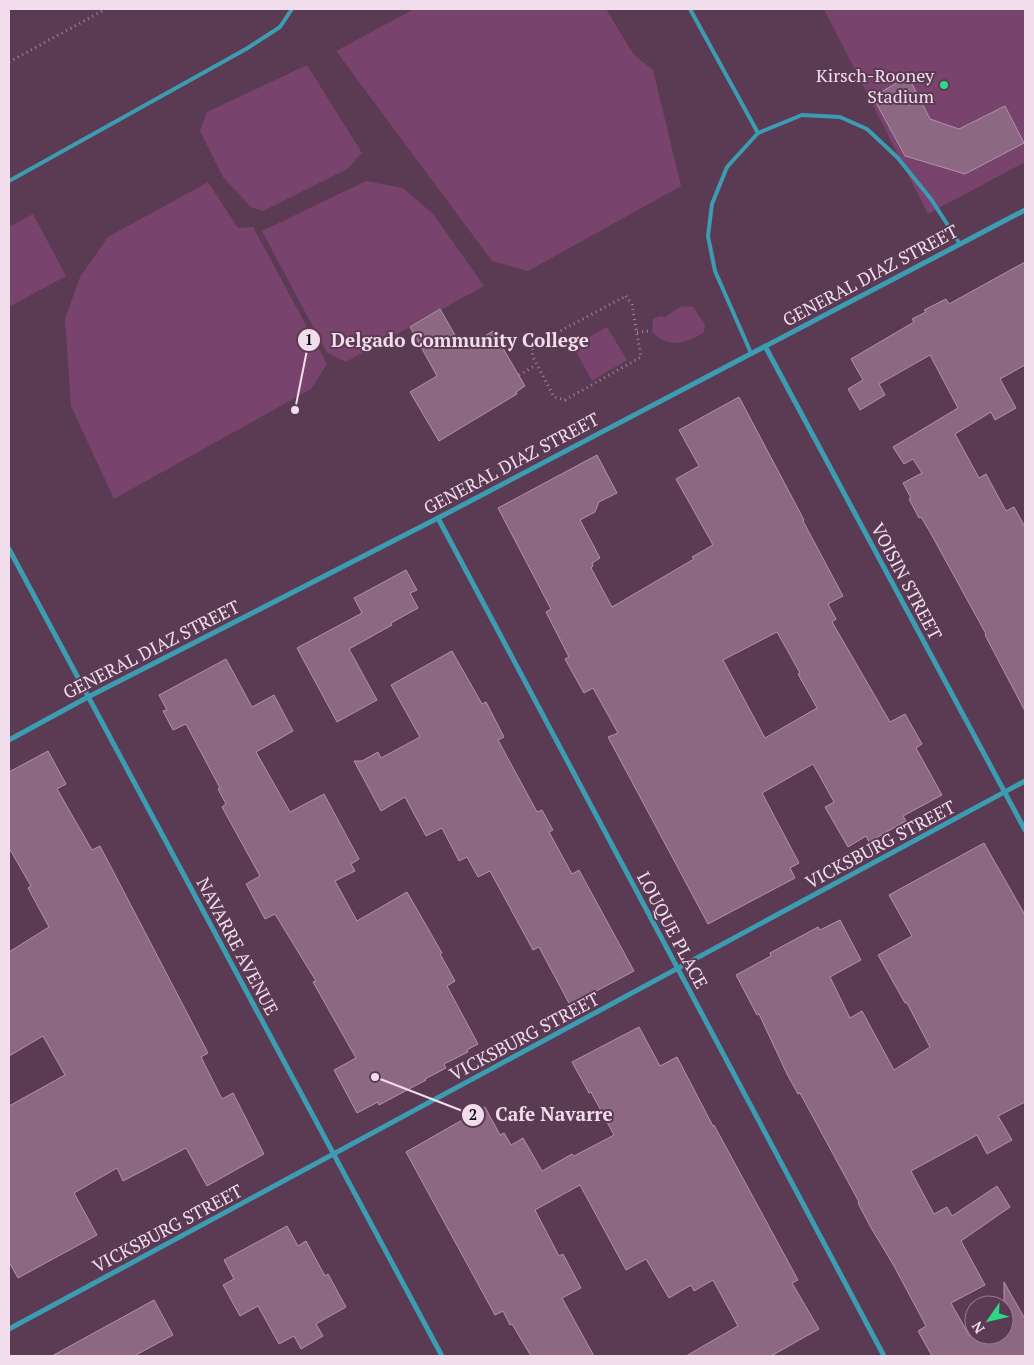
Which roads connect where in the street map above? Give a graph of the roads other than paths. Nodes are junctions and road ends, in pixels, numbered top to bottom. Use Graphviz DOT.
graph roads {
  1 [pos="292,9"];
  2 [pos="690,9"];
  3 [pos="758,133"];
  4 [pos="9,181"];
  5 [pos="1025,210"];
  6 [pos="960,244"];
  7 [pos="765,346"];
  8 [pos="751,353"];
  9 [pos="438,518"];
  10 [pos="9,549"];
  11 [pos="88,697"];
  12 [pos="9,740"];
  13 [pos="1025,781"];
  14 [pos="1005,792"];
  15 [pos="1025,830"];
  16 [pos="678,969"];
  17 [pos="334,1154"];
  18 [pos="9,1329"];
  19 [pos="442,1356"];
  20 [pos="884,1356"];
  1 -- 4 [label="lane"];
  2 -- 3 [label="lane"];
  3 -- 6 [label="lane"];
  3 -- 8 [label="lane"];
  5 -- 6 [label="street, GENERAL DIAZ STREET"];
  6 -- 7 [label="street, GENERAL DIAZ STREET"];
  7 -- 8 [label="street, GENERAL DIAZ STREET"];
  7 -- 14 [label="street, VOISIN STREET"];
  8 -- 9 [label="street, GENERAL DIAZ STREET"];
  9 -- 11 [label="street, GENERAL DIAZ STREET"];
  9 -- 16 [label="street, LOUQUE PLACE"];
  10 -- 11 [label="street, NAVARRE AVENUE"];
  11 -- 12 [label="street, GENERAL DIAZ STREET"];
  11 -- 17 [label="street, NAVARRE AVENUE"];
  13 -- 14 [label="street, VICKSBURG STREET"];
  14 -- 15 [label="street, VOISIN STREET"];
  14 -- 16 [label="street, VICKSBURG STREET"];
  16 -- 17 [label="street, VICKSBURG STREET"];
  16 -- 20 [label="street, LOUQUE PLACE"];
  17 -- 18 [label="street, VICKSBURG STREET"];
  17 -- 19 [label="street, NAVARRE AVENUE"];
}
